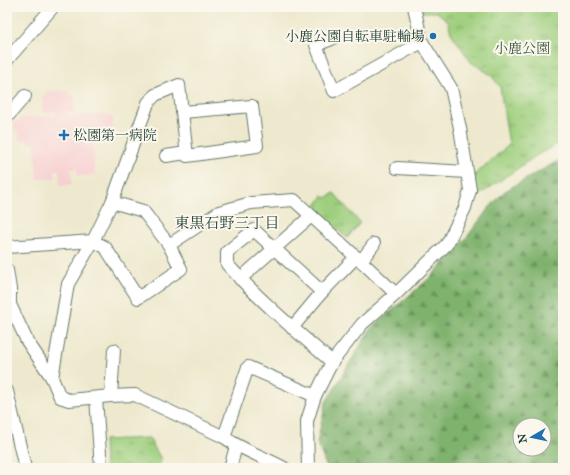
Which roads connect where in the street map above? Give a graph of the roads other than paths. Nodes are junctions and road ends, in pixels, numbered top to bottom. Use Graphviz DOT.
graph roads {
  1 [pos="53,7"];
  2 [pos="414,7"];
  3 [pos="332,39"];
  4 [pos="422,42"];
  5 [pos="7,60"];
  6 [pos="25,96"];
  7 [pos="183,112"];
  8 [pos="7,118"];
  9 [pos="186,153"];
  10 [pos="166,156"];
  11 [pos="397,168"];
  12 [pos="467,172"];
  13 [pos="112,202"];
  14 [pos="311,216"];
  15 [pos="92,241"];
  16 [pos="374,244"];
  17 [pos="168,246"];
  18 [pos="7,247"];
  19 [pos="275,248"];
  20 [pos="359,259"];
  21 [pos="7,270"];
  22 [pos="240,279"];
  23 [pos="322,292"];
  24 [pos="396,294"];
  25 [pos="8,300"];
  26 [pos="292,328"];
  27 [pos="114,350"];
  28 [pos="332,362"];
  29 [pos="52,378"];
  30 [pos="7,391"];
  31 [pos="111,396"];
  32 [pos="315,396"];
  33 [pos="96,398"];
  34 [pos="224,437"];
  35 [pos="236,446"];
  36 [pos="269,464"];
  37 [pos="25,468"];
  38 [pos="101,468"];
  39 [pos="230,468"];
  40 [pos="284,468"];
  41 [pos="308,468"];
  1 -- 5 [label="street"];
  2 -- 4 [label="street"];
  3 -- 4 [label="street"];
  4 -- 12 [label="street"];
  6 -- 8 [label="street"];
  7 -- 9 [label="street"];
  7 -- 9 [label="street"];
  7 -- 13 [label="street"];
  9 -- 10 [label="street"];
  11 -- 12 [label="street"];
  12 -- 24 [label="street"];
  13 -- 15 [label="street"];
  13 -- 17 [label="street"];
  14 -- 17 [label="street"];
  14 -- 19 [label="street"];
  14 -- 20 [label="street"];
  15 -- 17 [label="street"];
  15 -- 18 [label="street"];
  15 -- 29 [label="street"];
  16 -- 20 [label="street"];
  19 -- 22 [label="street"];
  19 -- 22 [label="street"];
  19 -- 23 [label="street"];
  20 -- 23 [label="street"];
  20 -- 24 [label="street"];
  21 -- 25 [label="street"];
  22 -- 26 [label="street"];
  23 -- 26 [label="street"];
  24 -- 28 [label="street"];
  25 -- 29 [label="street"];
  26 -- 28 [label="street"];
  27 -- 31 [label="street"];
  28 -- 32 [label="street"];
  29 -- 33 [label="street"];
  30 -- 37 [label="street"];
  31 -- 33 [label="street"];
  31 -- 34 [label="street"];
  32 -- 34 [label="street"];
  32 -- 41 [label="street"];
  33 -- 38 [label="street"];
  34 -- 35 [label="street"];
  35 -- 36 [label="street"];
  35 -- 39 [label="street"];
  36 -- 40 [label="street"];
}
